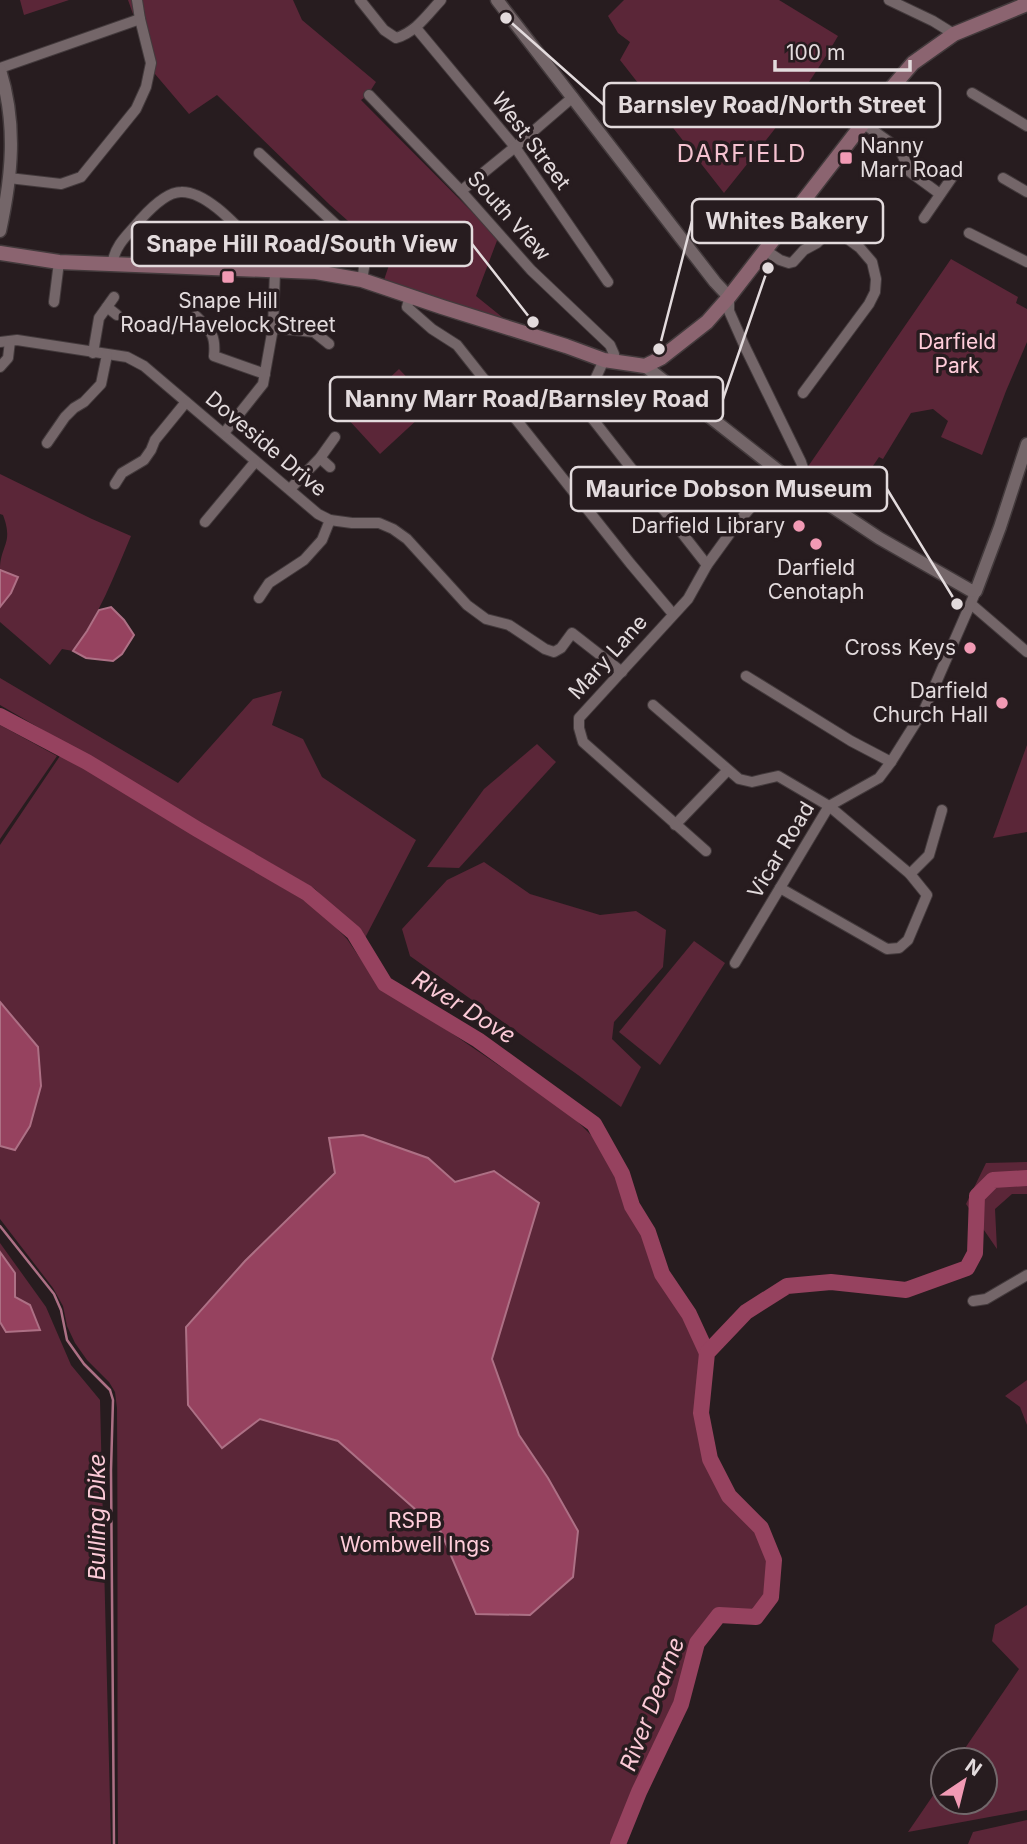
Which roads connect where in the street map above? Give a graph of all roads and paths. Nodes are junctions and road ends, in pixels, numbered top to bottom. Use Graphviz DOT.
graph roads {
  1 [pos="138,0"];
  2 [pos="360,0"];
  3 [pos="441,0"];
  4 [pos="497,0"];
  5 [pos="889,0"];
  6 [pos="1027,4"];
  7 [pos="1010,5"];
  8 [pos="140,19"];
  9 [pos="416,28"];
  10 [pos="954,34"];
  11 [pos="0,69"];
  12 [pos="972,93"];
  13 [pos="369,96"];
  14 [pos="573,97"];
  15 [pos="864,124"];
  16 [pos="1027,126"];
  17 [pos="6,142"];
  18 [pos="515,147"];
  19 [pos="260,153"];
  20 [pos="953,176"];
  21 [pos="9,178"];
  22 [pos="1003,178"];
  23 [pos="461,191"];
  24 [pos="1027,192"];
  25 [pos="940,194"];
  26 [pos="924,218"];
  27 [pos="0,231"];
  28 [pos="969,233"];
  29 [pos="765,250"];
  30 [pos="0,253"];
  31 [pos="59,262"];
  32 [pos="1027,262"];
  33 [pos="112,264"];
  34 [pos="257,269"];
  35 [pos="275,271"];
  36 [pos="362,280"];
  37 [pos="608,282"];
  38 [pos="410,296"];
  39 [pos="114,297"];
  40 [pos="729,297"];
  41 [pos="54,302"];
  42 [pos="107,307"];
  43 [pos="117,315"];
  44 [pos="196,316"];
  45 [pos="273,328"];
  46 [pos="5,342"];
  47 [pos="329,344"];
  48 [pos="93,353"];
  49 [pos="107,355"];
  50 [pos="609,361"];
  51 [pos="645,366"];
  52 [pos="0,367"];
  53 [pos="265,374"];
  54 [pos="803,393"];
  55 [pos="186,402"];
  56 [pos="224,433"];
  57 [pos="335,437"];
  58 [pos="47,443"];
  59 [pos="1027,444"];
  60 [pos="320,458"];
  61 [pos="255,462"];
  62 [pos="330,467"];
  63 [pos="780,472"];
  64 [pos="115,484"];
  65 [pos="290,489"];
  66 [pos="810,491"];
  67 [pos="330,520"];
  68 [pos="205,522"];
  69 [pos="707,565"];
  70 [pos="976,590"];
  71 [pos="259,598"];
  72 [pos="971,604"];
  73 [pos="673,614"];
  74 [pos="1027,652"];
  75 [pos="622,671"];
  76 [pos="747,676"];
  77 [pos="653,705"];
  78 [pos="891,762"];
  79 [pos="727,771"];
  80 [pos="829,806"];
  81 [pos="942,810"];
  82 [pos="675,825"];
  83 [pos="706,851"];
  84 [pos="910,874"];
  85 [pos="780,888"];
  86 [pos="735,963"];
  87 [pos="1027,1275"];
  88 [pos="973,1301"];
  1 -- 8 [label="street"];
  2 -- 9 [label="street"];
  3 -- 9 [label="street"];
  4 -- 14 [label="street"];
  5 -- 10 [label="street"];
  6 -- 7 [label="main road"];
  7 -- 10 [label="main road"];
  8 -- 11 [label="street"];
  8 -- 21 [label="street"];
  9 -- 18 [label="street, West Street"];
  10 -- 15 [label="main road"];
  11 -- 17 [label="street"];
  12 -- 16 [label="street"];
  13 -- 23 [label="street, South View"];
  14 -- 18 [label="street"];
  14 -- 40 [label="street"];
  15 -- 25 [label="street"];
  15 -- 29 [label="main road"];
  17 -- 21 [label="street"];
  18 -- 23 [label="street"];
  18 -- 37 [label="street, West Street"];
  19 -- 36 [label="street"];
  20 -- 25 [label="street"];
  21 -- 27 [label="street"];
  22 -- 24 [label="street"];
  23 -- 50 [label="street, South View"];
  25 -- 26 [label="street"];
  28 -- 32 [label="street"];
  29 -- 40 [label="main road"];
  29 -- 54 [label="street"];
  30 -- 31 [label="main road"];
  31 -- 33 [label="main road"];
  31 -- 41 [label="street"];
  33 -- 34 [label="main road"];
  33 -- 34 [label="street"];
  34 -- 35 [label="main road"];
  35 -- 36 [label="main road"];
  35 -- 45 [label="street"];
  36 -- 38 [label="main road"];
  38 -- 50 [label="main road"];
  38 -- 73 [label="street"];
  39 -- 42 [label="street"];
  40 -- 51 [label="main road"];
  40 -- 66 [label="street"];
  42 -- 43 [label="street"];
  42 -- 48 [label="street"];
  44 -- 53 [label="street"];
  45 -- 47 [label="street"];
  45 -- 53 [label="street"];
  46 -- 48 [label="street, Doveside Drive"];
  46 -- 52 [label="street"];
  48 -- 49 [label="street, Doveside Drive"];
  49 -- 55 [label="street, Doveside Drive"];
  49 -- 58 [label="street"];
  50 -- 51 [label="main road"];
  50 -- 69 [label="street"];
  51 -- 63 [label="street"];
  53 -- 56 [label="street"];
  55 -- 56 [label="street, Doveside Drive"];
  55 -- 64 [label="street"];
  56 -- 61 [label="street, Doveside Drive"];
  57 -- 60 [label="street"];
  59 -- 70 [label="street"];
  60 -- 62 [label="street"];
  60 -- 65 [label="street"];
  61 -- 65 [label="street, Doveside Drive"];
  61 -- 68 [label="street"];
  63 -- 66 [label="street"];
  63 -- 69 [label="street, Mary Lane"];
  65 -- 67 [label="street, Doveside Drive"];
  66 -- 70 [label="street"];
  67 -- 71 [label="street"];
  67 -- 75 [label="street, Doveside Drive"];
  69 -- 73 [label="street, Mary Lane"];
  70 -- 72 [label="street, Vicar Road"];
  72 -- 74 [label="street"];
  72 -- 78 [label="street, Vicar Road"];
  73 -- 75 [label="street, Mary Lane"];
  75 -- 82 [label="street, Mary Lane"];
  76 -- 78 [label="street"];
  77 -- 79 [label="street"];
  78 -- 80 [label="street, Vicar Road"];
  79 -- 80 [label="street"];
  79 -- 82 [label="street"];
  80 -- 84 [label="street"];
  80 -- 85 [label="street, Vicar Road"];
  81 -- 84 [label="street"];
  82 -- 83 [label="street"];
  84 -- 85 [label="street"];
  85 -- 86 [label="street, Vicar Road"];
  87 -- 88 [label="street"];
}
